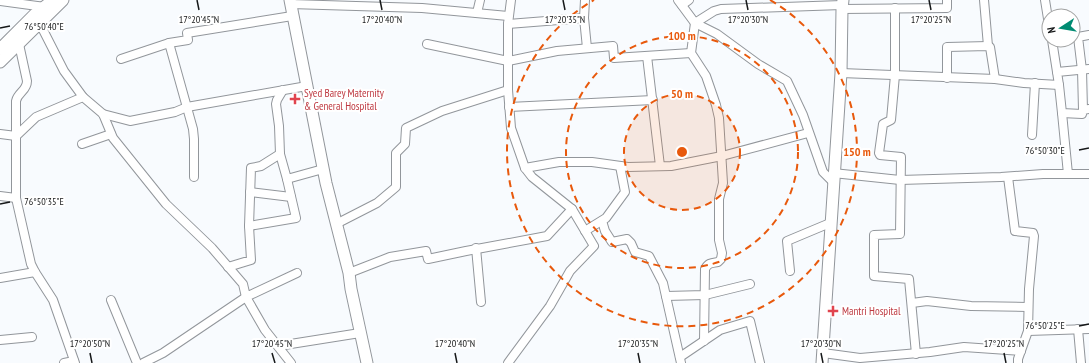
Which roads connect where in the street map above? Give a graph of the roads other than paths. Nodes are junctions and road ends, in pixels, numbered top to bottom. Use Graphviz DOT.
graph roads {
  1 [pos="63,0"];
  2 [pos="480,0"];
  3 [pos="511,0"];
  4 [pos="585,0"];
  5 [pos="947,0"];
  6 [pos="984,0"];
  7 [pos="0,1"];
  8 [pos="46,2"];
  9 [pos="290,2"];
  10 [pos="683,2"];
  11 [pos="350,3"];
  12 [pos="842,5"];
  13 [pos="895,8"];
  14 [pos="477,13"];
  15 [pos="292,16"];
  16 [pos="584,18"];
  17 [pos="38,19"];
  18 [pos="508,20"];
  19 [pos="696,23"];
  20 [pos="1089,35"];
  21 [pos="169,43"];
  22 [pos="19,44"];
  23 [pos="427,44"];
  24 [pos="988,46"];
  25 [pos="0,48"];
  26 [pos="587,48"];
  27 [pos="1053,48"];
  28 [pos="691,53"];
  29 [pos="647,56"];
  30 [pos="121,58"];
  31 [pos="508,61"];
  32 [pos="0,62"];
  33 [pos="1086,69"];
  34 [pos="1057,72"];
  35 [pos="841,73"];
  36 [pos="895,75"];
  37 [pos="947,78"];
  38 [pos="995,79"];
  39 [pos="1035,84"];
  40 [pos="1059,85"];
  41 [pos="307,86"];
  42 [pos="283,90"];
  43 [pos="508,90"];
  44 [pos="83,96"];
  45 [pos="653,100"];
  46 [pos="187,107"];
  47 [pos="509,107"];
  48 [pos="1086,110"];
  49 [pos="1062,113"];
  50 [pos="103,114"];
  51 [pos="808,133"];
  52 [pos="0,134"];
  53 [pos="111,134"];
  54 [pos="1032,135"];
  55 [pos="16,136"];
  56 [pos="82,144"];
  57 [pos="280,154"];
  58 [pos="722,156"];
  59 [pos="620,166"];
  60 [pos="660,166"];
  61 [pos="525,168"];
  62 [pos="323,169"];
  63 [pos="1068,174"];
  64 [pos="1089,174"];
  65 [pos="194,177"];
  66 [pos="1008,177"];
  67 [pos="833,178"];
  68 [pos="287,179"];
  69 [pos="900,180"];
  70 [pos="250,192"];
  71 [pos="0,196"];
  72 [pos="291,197"];
  73 [pos="16,198"];
  74 [pos="572,209"];
  75 [pos="602,221"];
  76 [pos="830,223"];
  77 [pos="336,224"];
  78 [pos="249,226"];
  79 [pos="585,231"];
  80 [pos="476,248"];
  81 [pos="228,267"];
  82 [pos="790,271"];
  83 [pos="35,272"];
  84 [pos="296,273"];
  85 [pos="349,273"];
  86 [pos="0,278"];
  87 [pos="750,284"];
  88 [pos="705,295"];
  89 [pos="666,296"];
  90 [pos="246,297"];
  91 [pos="111,300"];
  92 [pos="481,302"];
  93 [pos="912,303"];
  94 [pos="1028,307"];
  95 [pos="1078,329"];
  96 [pos="1089,329"];
  97 [pos="1028,331"];
  98 [pos="360,333"];
  99 [pos="32,337"];
  100 [pos="0,340"];
  101 [pos="704,341"];
  102 [pos="278,346"];
  103 [pos="1021,351"];
  104 [pos="916,354"];
  105 [pos="822,358"];
  106 [pos="680,360"];
  107 [pos="75,362"];
  108 [pos="64,363"];
  109 [pos="137,363"];
  110 [pos="143,363"];
  111 [pos="291,363"];
  112 [pos="367,363"];
  113 [pos="508,363"];
  114 [pos="760,363"];
  115 [pos="1018,363"];
  116 [pos="1081,363"];
  1 -- 17 [label="main road"];
  2 -- 14 [label="street"];
  3 -- 18 [label="street"];
  4 -- 16 [label="street"];
  5 -- 13 [label="street"];
  6 -- 24 [label="street"];
  7 -- 8 [label="street"];
  8 -- 17 [label="main road"];
  9 -- 11 [label="street"];
  9 -- 15 [label="main road"];
  10 -- 19 [label="street"];
  11 -- 14 [label="street"];
  12 -- 13 [label="street"];
  12 -- 19 [label="street"];
  12 -- 35 [label="main road"];
  13 -- 36 [label="street"];
  14 -- 18 [label="street"];
  15 -- 21 [label="street"];
  15 -- 41 [label="main road"];
  16 -- 18 [label="street"];
  16 -- 26 [label="street"];
  17 -- 22 [label="main road"];
  17 -- 25 [label="main road"];
  17 -- 44 [label="street"];
  18 -- 31 [label="street"];
  19 -- 28 [label="street"];
  19 -- 51 [label="street"];
  20 -- 33 [label="street"];
  21 -- 30 [label="street"];
  21 -- 46 [label="street"];
  22 -- 32 [label="main road"];
  22 -- 55 [label="street"];
  23 -- 31 [label="street"];
  24 -- 37 [label="street"];
  24 -- 38 [label="street"];
  26 -- 29 [label="street"];
  26 -- 31 [label="street"];
  27 -- 34 [label="street"];
  28 -- 29 [label="street"];
  28 -- 58 [label="street"];
  29 -- 45 [label="street"];
  31 -- 43 [label="street"];
  33 -- 34 [label="street"];
  33 -- 48 [label="street"];
  34 -- 40 [label="street"];
  35 -- 36 [label="street"];
  35 -- 67 [label="main road"];
  36 -- 37 [label="street"];
  36 -- 69 [label="street"];
  37 -- 38 [label="street"];
  38 -- 39 [label="street"];
  39 -- 40 [label="street"];
  39 -- 54 [label="street"];
  40 -- 49 [label="street"];
  41 -- 42 [label="street"];
  41 -- 62 [label="main road"];
  42 -- 46 [label="street"];
  42 -- 57 [label="street"];
  43 -- 47 [label="street"];
  43 -- 77 [label="street"];
  44 -- 50 [label="street"];
  44 -- 55 [label="street"];
  45 -- 47 [label="street"];
  45 -- 60 [label="street"];
  46 -- 50 [label="street"];
  46 -- 65 [label="street"];
  47 -- 61 [label="street"];
  48 -- 49 [label="street"];
  49 -- 63 [label="street"];
  50 -- 53 [label="street"];
  51 -- 58 [label="street"];
  51 -- 67 [label="street"];
  52 -- 55 [label="street"];
  53 -- 56 [label="street"];
  53 -- 81 [label="street"];
  55 -- 73 [label="street"];
  57 -- 68 [label="street"];
  57 -- 70 [label="street"];
  58 -- 60 [label="street"];
  58 -- 88 [label="street"];
  59 -- 60 [label="street"];
  59 -- 61 [label="street"];
  59 -- 75 [label="street"];
  61 -- 74 [label="street"];
  62 -- 68 [label="street"];
  62 -- 77 [label="main road"];
  63 -- 64 [label="street"];
  63 -- 66 [label="street"];
  66 -- 69 [label="street"];
  66 -- 94 [label="street"];
  67 -- 69 [label="street"];
  67 -- 76 [label="main road"];
  68 -- 72 [label="street"];
  69 -- 93 [label="street"];
  70 -- 72 [label="street"];
  70 -- 78 [label="street"];
  71 -- 73 [label="street"];
  72 -- 78 [label="street"];
  73 -- 83 [label="street"];
  74 -- 79 [label="street"];
  74 -- 80 [label="street"];
  75 -- 79 [label="street"];
  75 -- 89 [label="street"];
  76 -- 82 [label="street"];
  76 -- 105 [label="main road"];
  77 -- 85 [label="main road"];
  78 -- 81 [label="street"];
  79 -- 113 [label="street"];
  80 -- 85 [label="street"];
  80 -- 92 [label="street"];
  81 -- 90 [label="street"];
  83 -- 86 [label="street"];
  83 -- 107 [label="street"];
  84 -- 90 [label="street"];
  85 -- 98 [label="main road"];
  87 -- 88 [label="street"];
  88 -- 89 [label="street"];
  88 -- 101 [label="street"];
  89 -- 106 [label="street"];
  90 -- 102 [label="street"];
  90 -- 110 [label="street"];
  91 -- 109 [label="street"];
  93 -- 94 [label="street"];
  93 -- 104 [label="street"];
  94 -- 97 [label="street"];
  95 -- 96 [label="street"];
  95 -- 97 [label="street"];
  95 -- 116 [label="street"];
  97 -- 103 [label="street"];
  98 -- 102 [label="street"];
  98 -- 112 [label="main road"];
  99 -- 100 [label="street"];
  101 -- 106 [label="street"];
  101 -- 114 [label="street"];
  102 -- 111 [label="street"];
  103 -- 104 [label="street"];
  103 -- 115 [label="street"];
  104 -- 105 [label="street"];
  107 -- 108 [label="street"];
}
